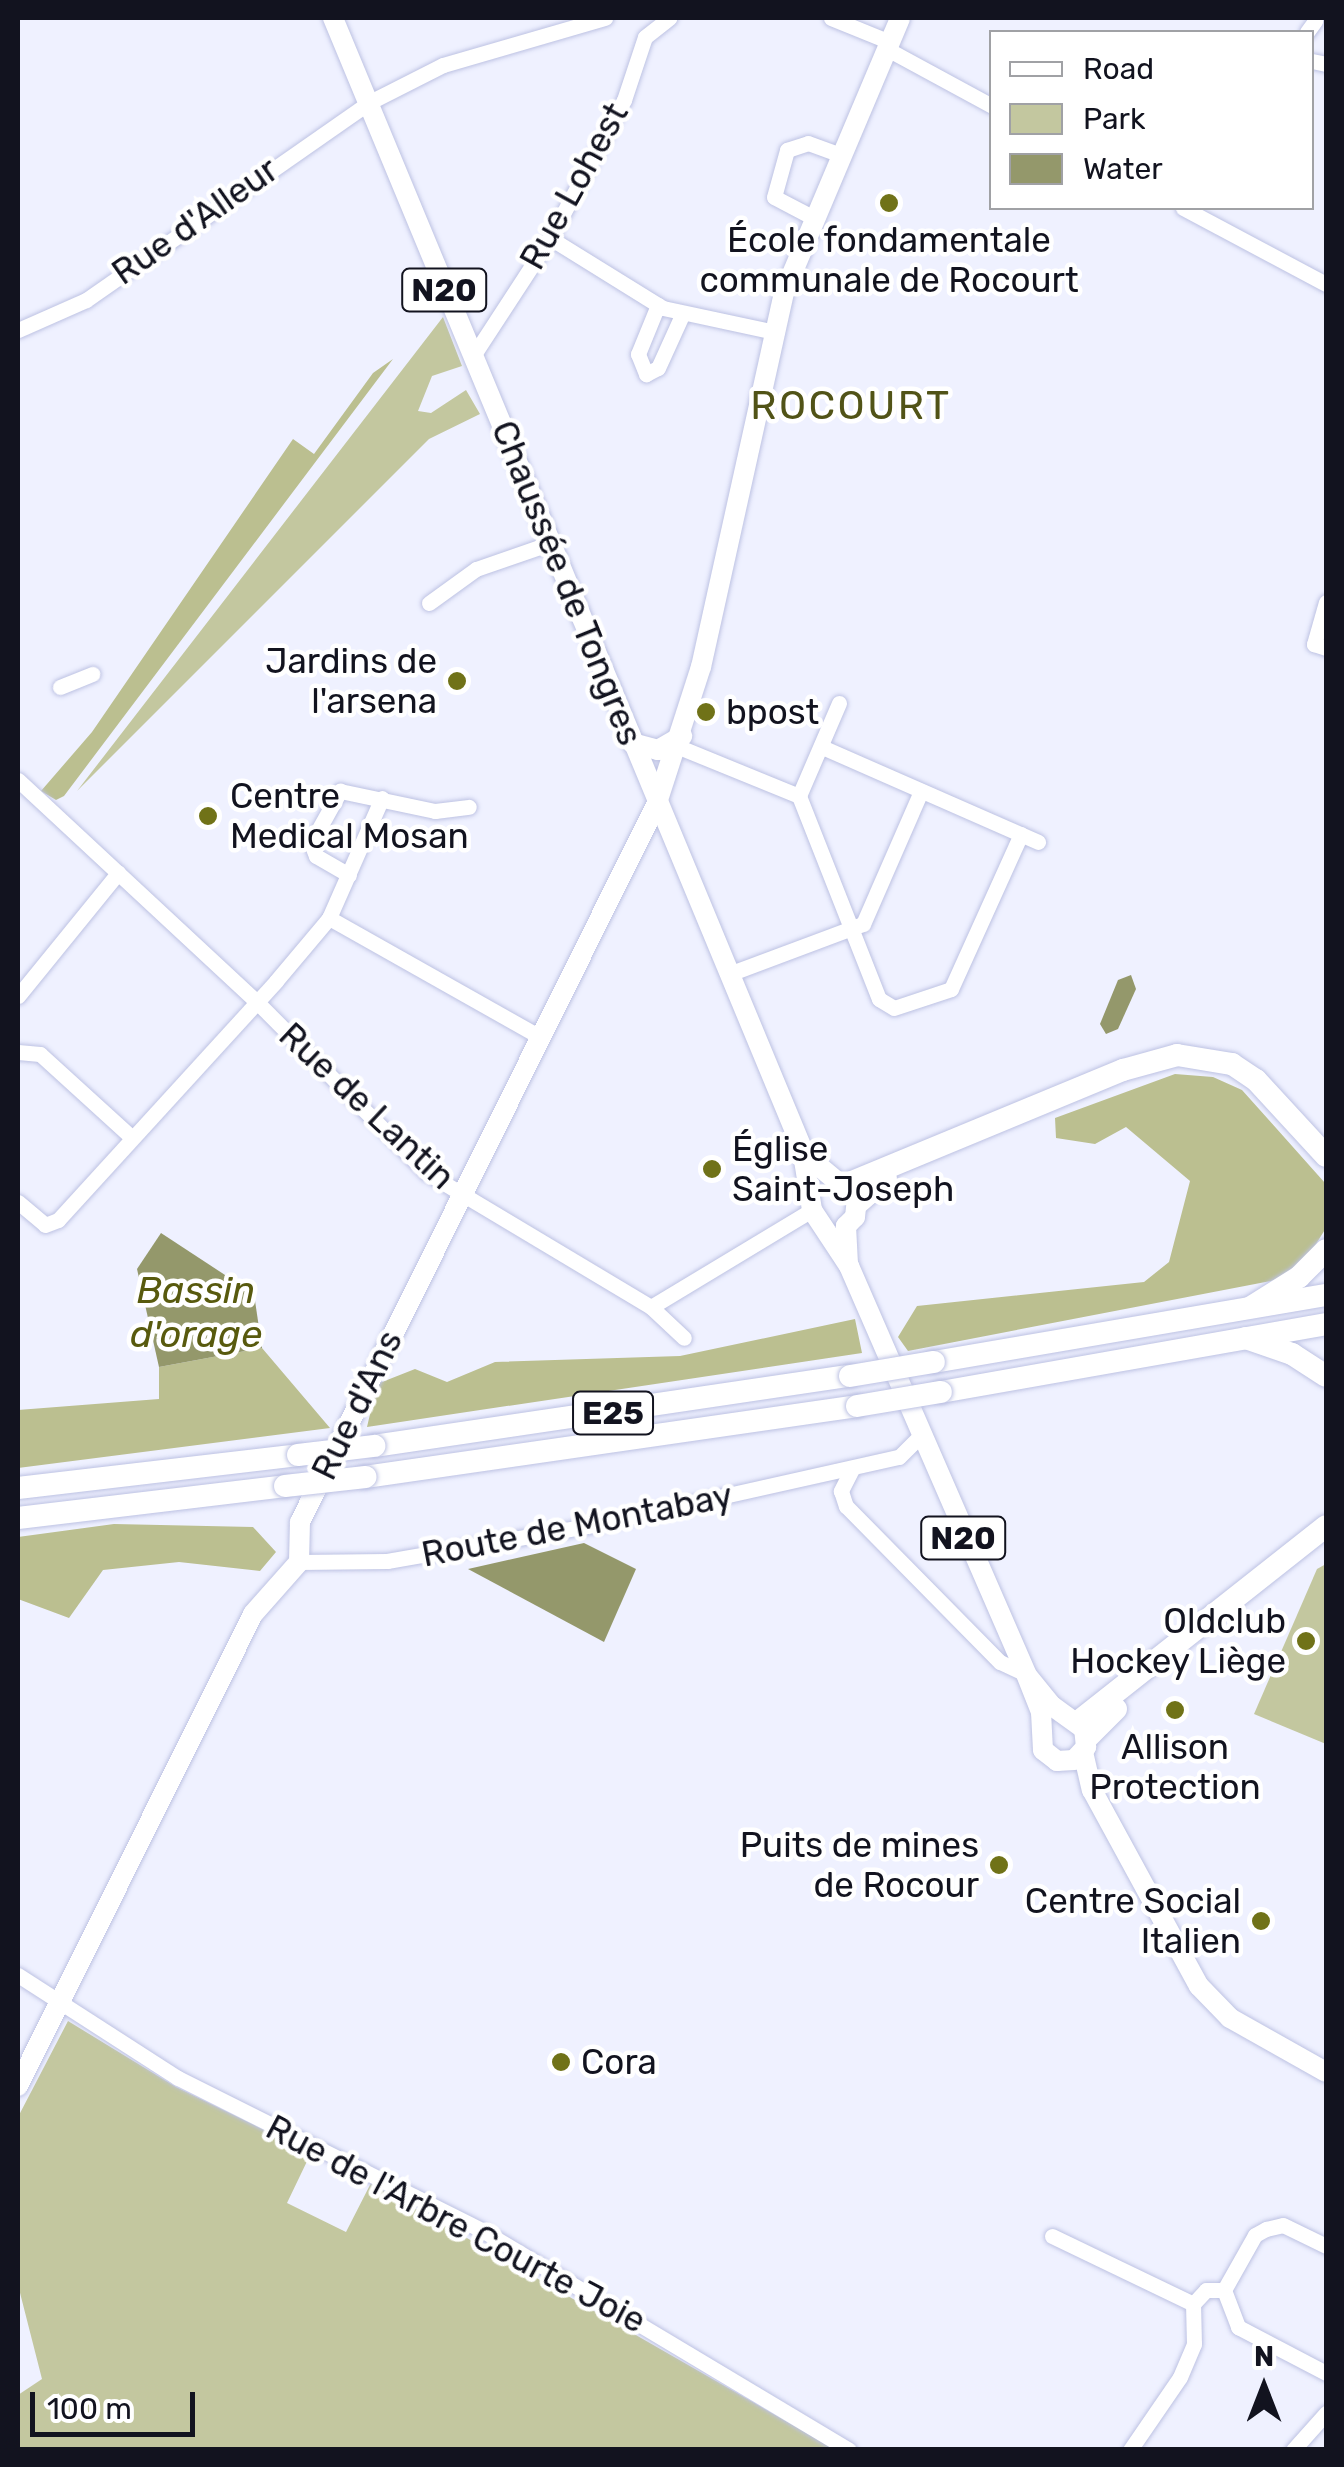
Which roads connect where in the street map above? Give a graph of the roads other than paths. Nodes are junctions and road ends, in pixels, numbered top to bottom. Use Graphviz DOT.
graph roads {
  1 [pos="333,18"];
  2 [pos="606,18"];
  3 [pos="669,18"];
  4 [pos="831,18"];
  5 [pos="900,18"];
  6 [pos="888,45"];
  7 [pos="368,104"];
  8 [pos="989,104"];
  9 [pos="842,155"];
  10 [pos="1187,210"];
  11 [pos="814,218"];
  12 [pos="550,238"];
  13 [pos="1324,276"];
  14 [pos="658,305"];
  15 [pos="682,313"];
  16 [pos="18,330"];
  17 [pos="775,332"];
  18 [pos="473,356"];
  19 [pos="548,544"];
  20 [pos="429,602"];
  21 [pos="1326,602"];
  22 [pos="1326,648"];
  23 [pos="93,674"];
  24 [pos="60,687"];
  25 [pos="840,703"];
  26 [pos="681,742"];
  27 [pos="632,743"];
  28 [pos="822,748"];
  29 [pos="18,780"];
  30 [pos="921,792"];
  31 [pos="799,796"];
  32 [pos="382,798"];
  33 [pos="657,803"];
  34 [pos="469,807"];
  35 [pos="643,833"];
  36 [pos="1021,834"];
  37 [pos="672,840"];
  38 [pos="1038,842"];
  39 [pos="118,873"];
  40 [pos="349,875"];
  41 [pos="329,918"];
  42 [pos="851,929"];
  43 [pos="729,974"];
  44 [pos="18,996"];
  45 [pos="256,1002"];
  46 [pos="542,1038"];
  47 [pos="18,1052"];
  48 [pos="129,1135"];
  49 [pos="802,1148"];
  50 [pos="1326,1156"];
  51 [pos="1326,1171"];
  52 [pos="848,1190"];
  53 [pos="462,1196"];
  54 [pos="18,1202"];
  55 [pos="813,1202"];
  56 [pos="836,1227"];
  57 [pos="1326,1250"];
  58 [pos="1326,1295"];
  59 [pos="651,1307"];
  60 [pos="1249,1308"];
  61 [pos="1326,1324"];
  62 [pos="684,1338"];
  63 [pos="1246,1338"];
  64 [pos="1326,1376"];
  65 [pos="918,1438"];
  66 [pos="852,1468"];
  67 [pos="18,1488"];
  68 [pos="18,1518"];
  69 [pos="1326,1526"];
  70 [pos="1326,1538"];
  71 [pos="299,1562"];
  72 [pos="1026,1674"];
  73 [pos="1044,1730"];
  74 [pos="1076,1738"];
  75 [pos="18,1975"];
  76 [pos="61,2000"];
  77 [pos="1326,2072"];
  78 [pos="18,2086"];
  79 [pos="1052,2236"];
  80 [pos="1326,2246"];
  81 [pos="1224,2290"];
  82 [pos="1194,2304"];
  83 [pos="1326,2373"];
  84 [pos="1326,2413"];
  85 [pos="850,2450"];
  86 [pos="1130,2450"];
  87 [pos="1292,2450"];
  1 -- 7 [label="main road, Chaussée de Tongres / N20"];
  2 -- 7 [label="street, Rue d'Alleur"];
  3 -- 12 [label="street, Rue Lohest"];
  4 -- 6 [label="street"];
  5 -- 6 [label="main road, Rue d'Ans"];
  6 -- 8 [label="street"];
  6 -- 9 [label="main road, Rue d'Ans"];
  7 -- 16 [label="street, Rue d'Alleur"];
  7 -- 18 [label="main road, Chaussée de Tongres / N20"];
  9 -- 11 [label="main road, Rue d'Ans"];
  9 -- 11 [label="street"];
  10 -- 13 [label="street"];
  11 -- 17 [label="main road, Rue d'Ans"];
  12 -- 14 [label="street"];
  12 -- 18 [label="street, Rue Lohest"];
  14 -- 15 [label="street"];
  14 -- 15 [label="street"];
  15 -- 17 [label="street"];
  17 -- 26 [label="main road, Rue d'Ans"];
  18 -- 19 [label="main road, Chaussée de Tongres / N20"];
  19 -- 20 [label="street"];
  19 -- 27 [label="main road, Chaussée de Tongres / N20"];
  21 -- 22 [label="street"];
  23 -- 24 [label="street"];
  25 -- 28 [label="street"];
  26 -- 27 [label="main road"];
  26 -- 31 [label="street"];
  26 -- 33 [label="main road, Rue d'Ans"];
  27 -- 33 [label="main road, Chaussée de Tongres / N20"];
  28 -- 30 [label="street"];
  28 -- 31 [label="street"];
  29 -- 39 [label="street, Rue de Lantin"];
  30 -- 36 [label="street"];
  30 -- 42 [label="street"];
  31 -- 42 [label="street"];
  32 -- 34 [label="street"];
  32 -- 40 [label="street"];
  32 -- 40 [label="street"];
  33 -- 35 [label="main road, Rue d'Ans"];
  33 -- 37 [label="main road, Chaussée de Tongres / N20"];
  35 -- 37 [label="main road"];
  35 -- 46 [label="main road, Rue d'Ans"];
  36 -- 38 [label="street"];
  36 -- 42 [label="street"];
  37 -- 43 [label="main road, Chaussée de Tongres / N20"];
  39 -- 44 [label="street"];
  39 -- 45 [label="street, Rue de Lantin"];
  40 -- 41 [label="street"];
  41 -- 45 [label="street"];
  41 -- 46 [label="street"];
  42 -- 43 [label="street"];
  43 -- 49 [label="main road, Chaussée de Tongres / N20"];
  45 -- 48 [label="street"];
  45 -- 53 [label="street, Rue de Lantin"];
  46 -- 53 [label="main road, Rue d'Ans"];
  47 -- 48 [label="street"];
  48 -- 54 [label="street"];
  49 -- 52 [label="main road, Chaussée de Tongres / N20"];
  49 -- 55 [label="main road, Chaussée de Tongres / N20"];
  50 -- 52 [label="highway"];
  51 -- 52 [label="highway"];
  52 -- 55 [label="main road"];
  52 -- 56 [label="main road"];
  53 -- 59 [label="street, Rue de Lantin"];
  53 -- 71 [label="main road, Rue d'Ans"];
  55 -- 56 [label="main road, Chaussée de Tongres / N20"];
  55 -- 59 [label="street"];
  56 -- 65 [label="main road, N20"];
  57 -- 60 [label="highway"];
  58 -- 60 [label="highway, E25"];
  59 -- 62 [label="street, Rue de Lantin"];
  60 -- 67 [label="highway, E25, bridge"];
  61 -- 63 [label="highway, E25"];
  63 -- 64 [label="highway"];
  63 -- 68 [label="highway, E25, bridge"];
  65 -- 66 [label="street, Route de Montabay"];
  65 -- 72 [label="main road, N20"];
  66 -- 71 [label="street, Route de Montabay"];
  66 -- 72 [label="street"];
  69 -- 74 [label="highway"];
  70 -- 74 [label="highway"];
  71 -- 76 [label="main road"];
  72 -- 73 [label="main road, N20"];
  72 -- 74 [label="main road, N20"];
  73 -- 74 [label="main road"];
  73 -- 74 [label="main road, N20"];
  74 -- 77 [label="main road"];
  75 -- 76 [label="street, Rue de l'Arbre Courte Joie"];
  76 -- 78 [label="main road"];
  76 -- 85 [label="street, Rue de l'Arbre Courte Joie"];
  79 -- 82 [label="street"];
  80 -- 81 [label="street"];
  81 -- 82 [label="street"];
  81 -- 83 [label="street"];
  82 -- 86 [label="street"];
  84 -- 87 [label="street"];
}
